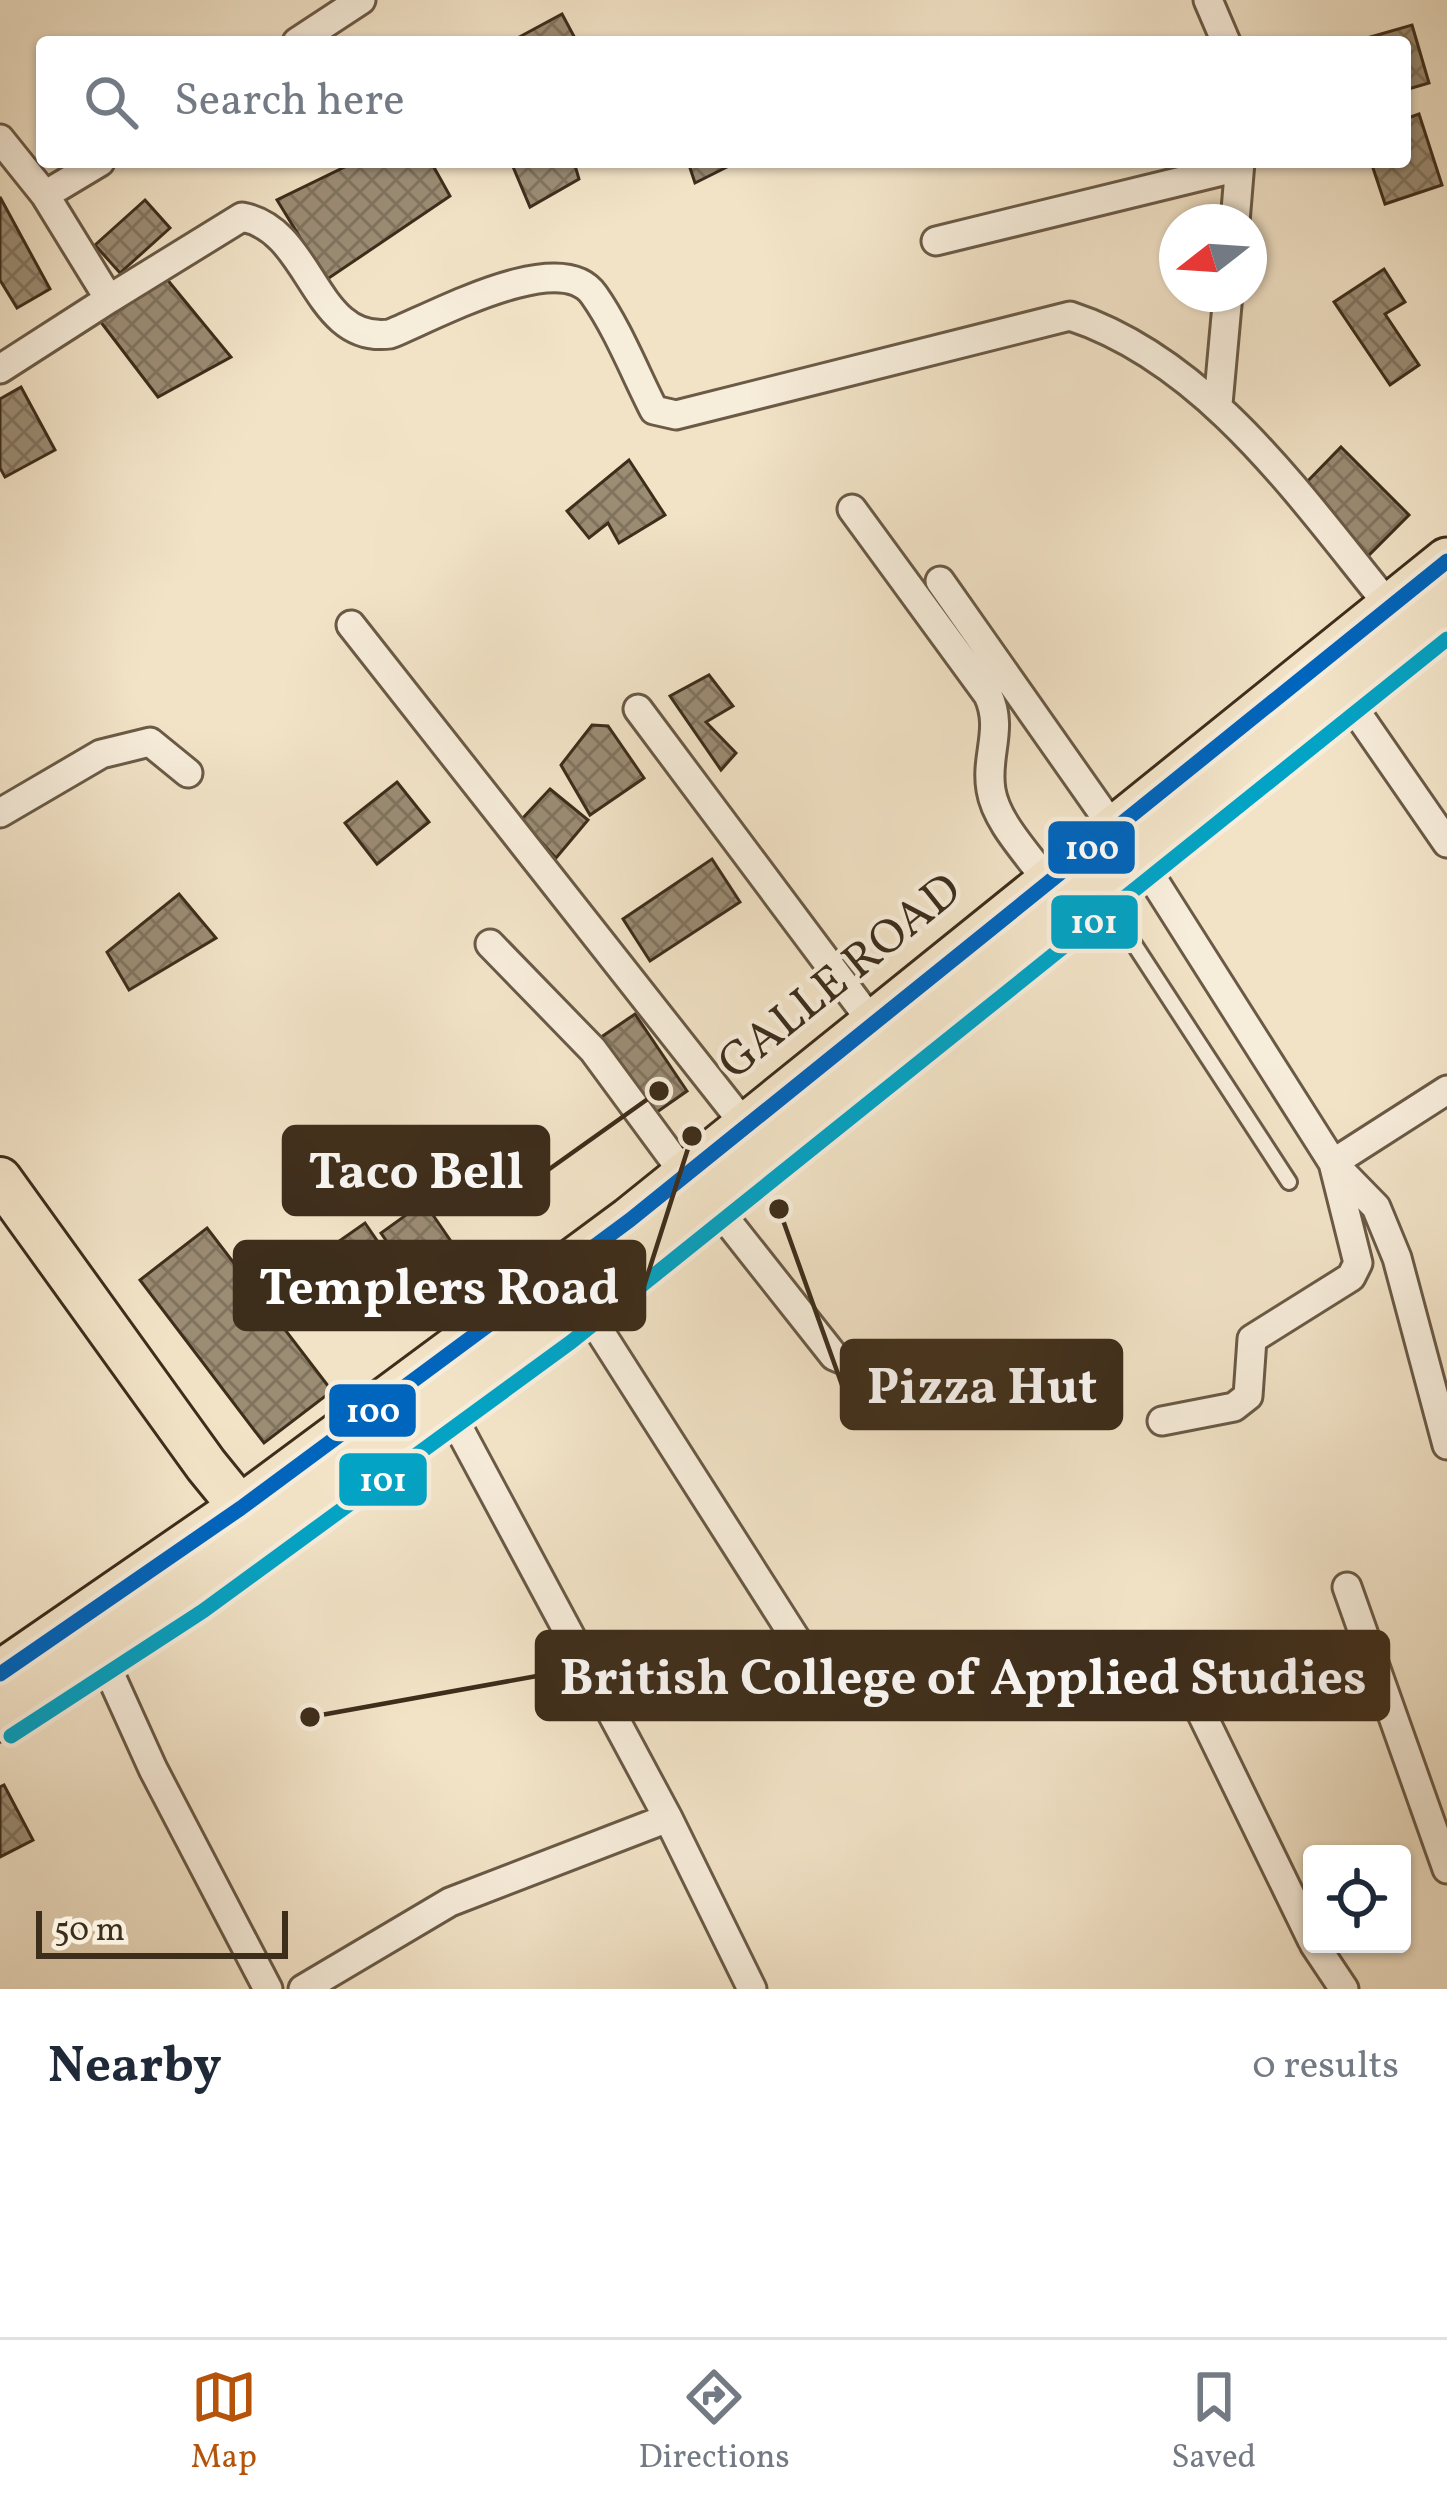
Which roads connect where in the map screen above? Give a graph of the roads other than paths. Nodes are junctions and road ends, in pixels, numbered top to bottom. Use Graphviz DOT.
graph roads {
  1 [pos="361,0"];
  2 [pos="1208,0"];
  3 [pos="306,36"];
  4 [pos="1223,36"];
  5 [pos="0,139"];
  6 [pos="90,168"];
  7 [pos="1228,168"];
  8 [pos="1240,168"];
  9 [pos="45,195"];
  10 [pos="1236,204"];
  11 [pos="936,241"];
  12 [pos="109,298"];
  13 [pos="1226,312"];
  14 [pos="0,369"];
  15 [pos="1218,404"];
  16 [pos="852,509"];
  17 [pos="1447,561"];
  18 [pos="940,581"];
  19 [pos="1417,618"];
  20 [pos="351,626"];
  21 [pos="1344,694"];
  22 [pos="638,710"];
  23 [pos="188,773"];
  24 [pos="0,813"];
  25 [pos="1126,842"];
  26 [pos="1447,843"];
  27 [pos="1047,881"];
  28 [pos="1100,890"];
  29 [pos="490,944"];
  30 [pos="872,1022"];
  31 [pos="1447,1090"];
  32 [pos="745,1125"];
  33 [pos="1333,1163"];
  34 [pos="0,1179"];
  35 [pos="1289,1182"];
  36 [pos="699,1189"];
  37 [pos="583,1305"];
  38 [pos="904,1383"];
  39 [pos="448,1408"];
  40 [pos="1162,1421"];
  41 [pos="1447,1445"];
  42 [pos="255,1525"];
  43 [pos="1347,1587"];
  44 [pos="101,1654"];
  45 [pos="808,1658"];
  46 [pos="1179,1667"];
  47 [pos="0,1674"];
  48 [pos="0,1718"];
  49 [pos="668,1818"];
  50 [pos="1447,1869"];
  51 [pos="1303,1921"];
  52 [pos="1320,1953"];
  53 [pos="268,1989"];
  54 [pos="303,1989"];
  55 [pos="752,1989"];
  56 [pos="1344,1989"];
  1 -- 3 [label="street"];
  2 -- 4 [label="street"];
  5 -- 9 [label="street"];
  6 -- 9 [label="street"];
  7 -- 11 [label="street"];
  8 -- 10 [label="street"];
  9 -- 12 [label="street"];
  12 -- 14 [label="street"];
  12 -- 15 [label="street"];
  13 -- 15 [label="street"];
  15 -- 19 [label="street"];
  16 -- 27 [label="street"];
  17 -- 19 [label="highway, GALLE ROAD"];
  18 -- 25 [label="street"];
  19 -- 21 [label="highway, GALLE ROAD"];
  19 -- 25 [label="highway, GALLE ROAD"];
  20 -- 32 [label="street"];
  21 -- 25 [label="highway, GALLE ROAD"];
  21 -- 26 [label="street"];
  22 -- 30 [label="street"];
  23 -- 24 [label="street"];
  25 -- 27 [label="highway, GALLE ROAD"];
  25 -- 28 [label="highway, GALLE ROAD"];
  25 -- 33 [label="street"];
  27 -- 30 [label="highway, GALLE ROAD"];
  28 -- 35 [label="lane"];
  28 -- 36 [label="highway, GALLE ROAD"];
  29 -- 36 [label="street"];
  30 -- 32 [label="highway, GALLE ROAD"];
  31 -- 33 [label="street"];
  32 -- 36 [label="highway, GALLE ROAD"];
  33 -- 40 [label="street"];
  33 -- 41 [label="street"];
  34 -- 42 [label="main road"];
  36 -- 37 [label="highway, GALLE ROAD"];
  36 -- 38 [label="street"];
  36 -- 42 [label="highway, GALLE ROAD"];
  37 -- 39 [label="highway, GALLE ROAD"];
  37 -- 45 [label="street"];
  39 -- 42 [label="highway, GALLE ROAD"];
  39 -- 49 [label="street"];
  42 -- 44 [label="highway, GALLE ROAD"];
  42 -- 47 [label="highway, GALLE ROAD"];
  43 -- 50 [label="street"];
  44 -- 48 [label="highway, GALLE ROAD"];
  44 -- 53 [label="street"];
  46 -- 51 [label="street"];
  49 -- 54 [label="street"];
  49 -- 55 [label="street"];
  52 -- 56 [label="street"];
}
